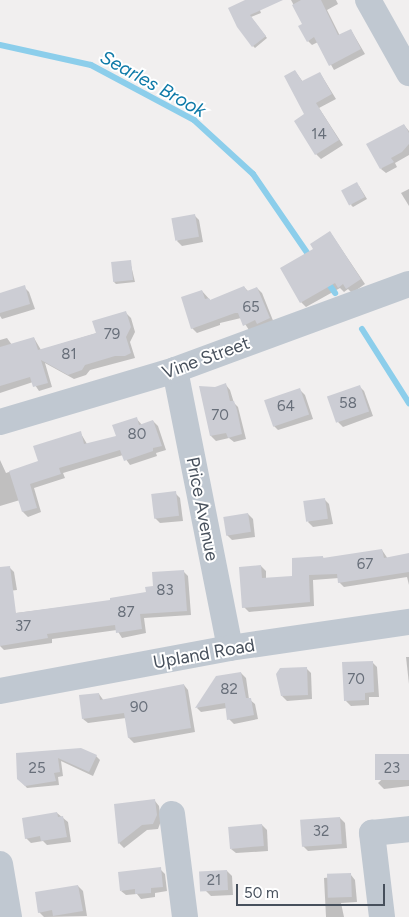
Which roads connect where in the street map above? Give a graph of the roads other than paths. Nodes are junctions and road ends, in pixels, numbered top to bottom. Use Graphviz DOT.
graph roads {
  1 [pos="368,0"];
  2 [pos="409,73"];
  3 [pos="409,284"];
  4 [pos="175,370"];
  5 [pos="0,422"];
  6 [pos="409,622"];
  7 [pos="230,648"];
  8 [pos="0,691"];
  9 [pos="172,814"];
  10 [pos="409,829"];
  11 [pos="0,864"];
  12 [pos="9,917"];
  13 [pos="185,917"];
  14 [pos="382,917"];
  1 -- 2 [label="street"];
  3 -- 4 [label="street, Vine Street"];
  4 -- 5 [label="street, Vine Street"];
  4 -- 7 [label="street, Price Avenue"];
  6 -- 7 [label="street, Upland Road"];
  7 -- 8 [label="street, Upland Road"];
  9 -- 13 [label="street"];
  10 -- 14 [label="street"];
  11 -- 12 [label="street"];
}
